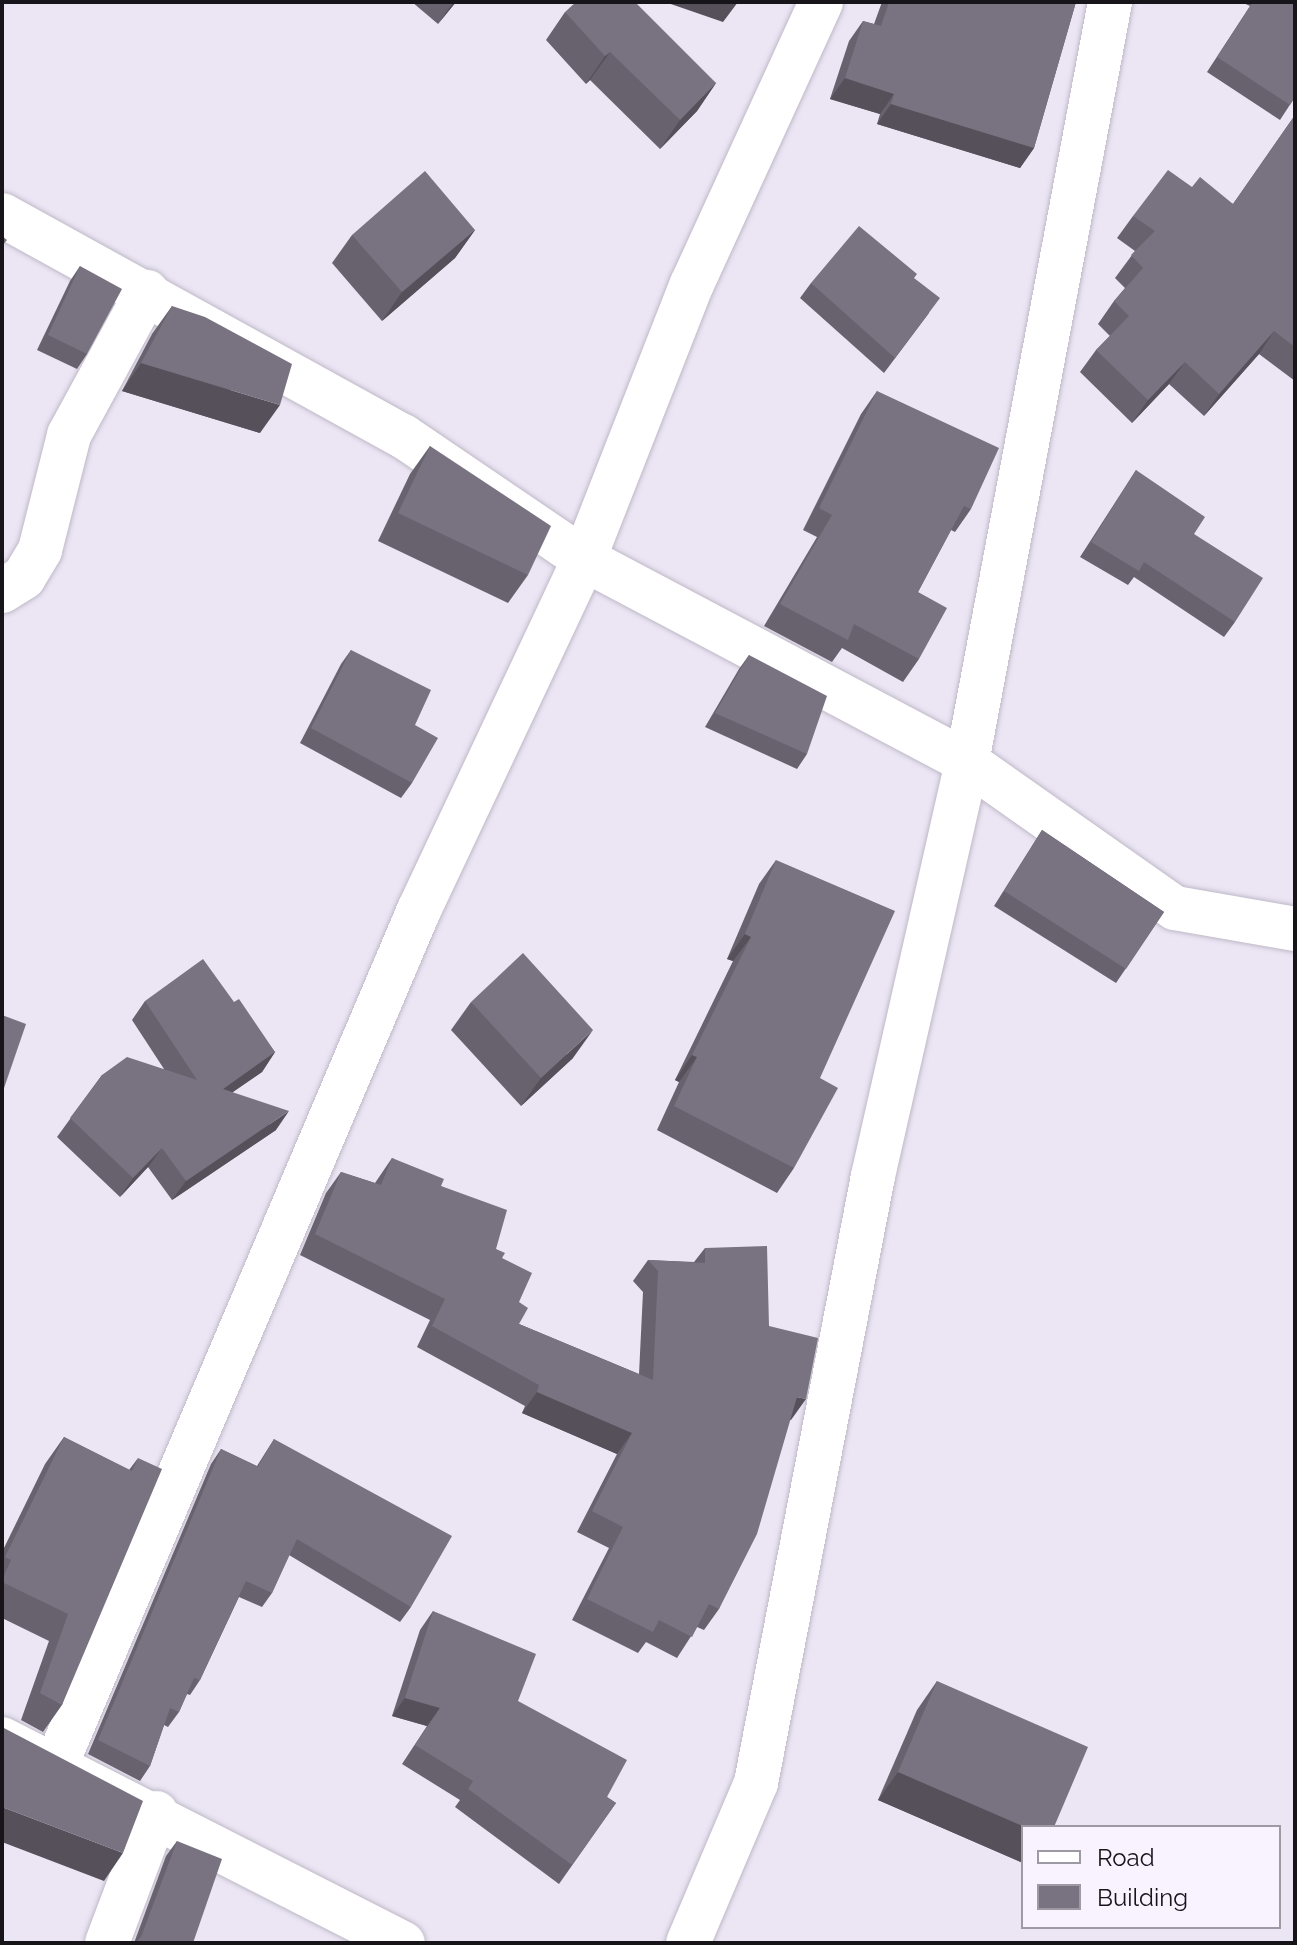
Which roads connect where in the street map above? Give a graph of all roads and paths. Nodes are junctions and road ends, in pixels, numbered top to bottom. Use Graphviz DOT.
graph roads {
  1 [pos="821,2"];
  2 [pos="1110,2"];
  3 [pos="2,215"];
  4 [pos="147,292"];
  5 [pos="584,559"];
  6 [pos="2,591"];
  7 [pos="967,762"];
  8 [pos="1295,929"];
  9 [pos="2,1739"];
  10 [pos="56,1765"];
  11 [pos="156,1813"];
  12 [pos="107,1943"];
  13 [pos="403,1943"];
  14 [pos="688,1943"];
  1 -- 5 [label="street"];
  2 -- 7 [label="street"];
  3 -- 4 [label="street"];
  4 -- 5 [label="street"];
  4 -- 6 [label="street"];
  5 -- 7 [label="street"];
  5 -- 10 [label="street"];
  7 -- 8 [label="street"];
  7 -- 14 [label="street"];
  9 -- 10 [label="street"];
  10 -- 11 [label="street"];
  11 -- 12 [label="street"];
  11 -- 13 [label="street"];
}
